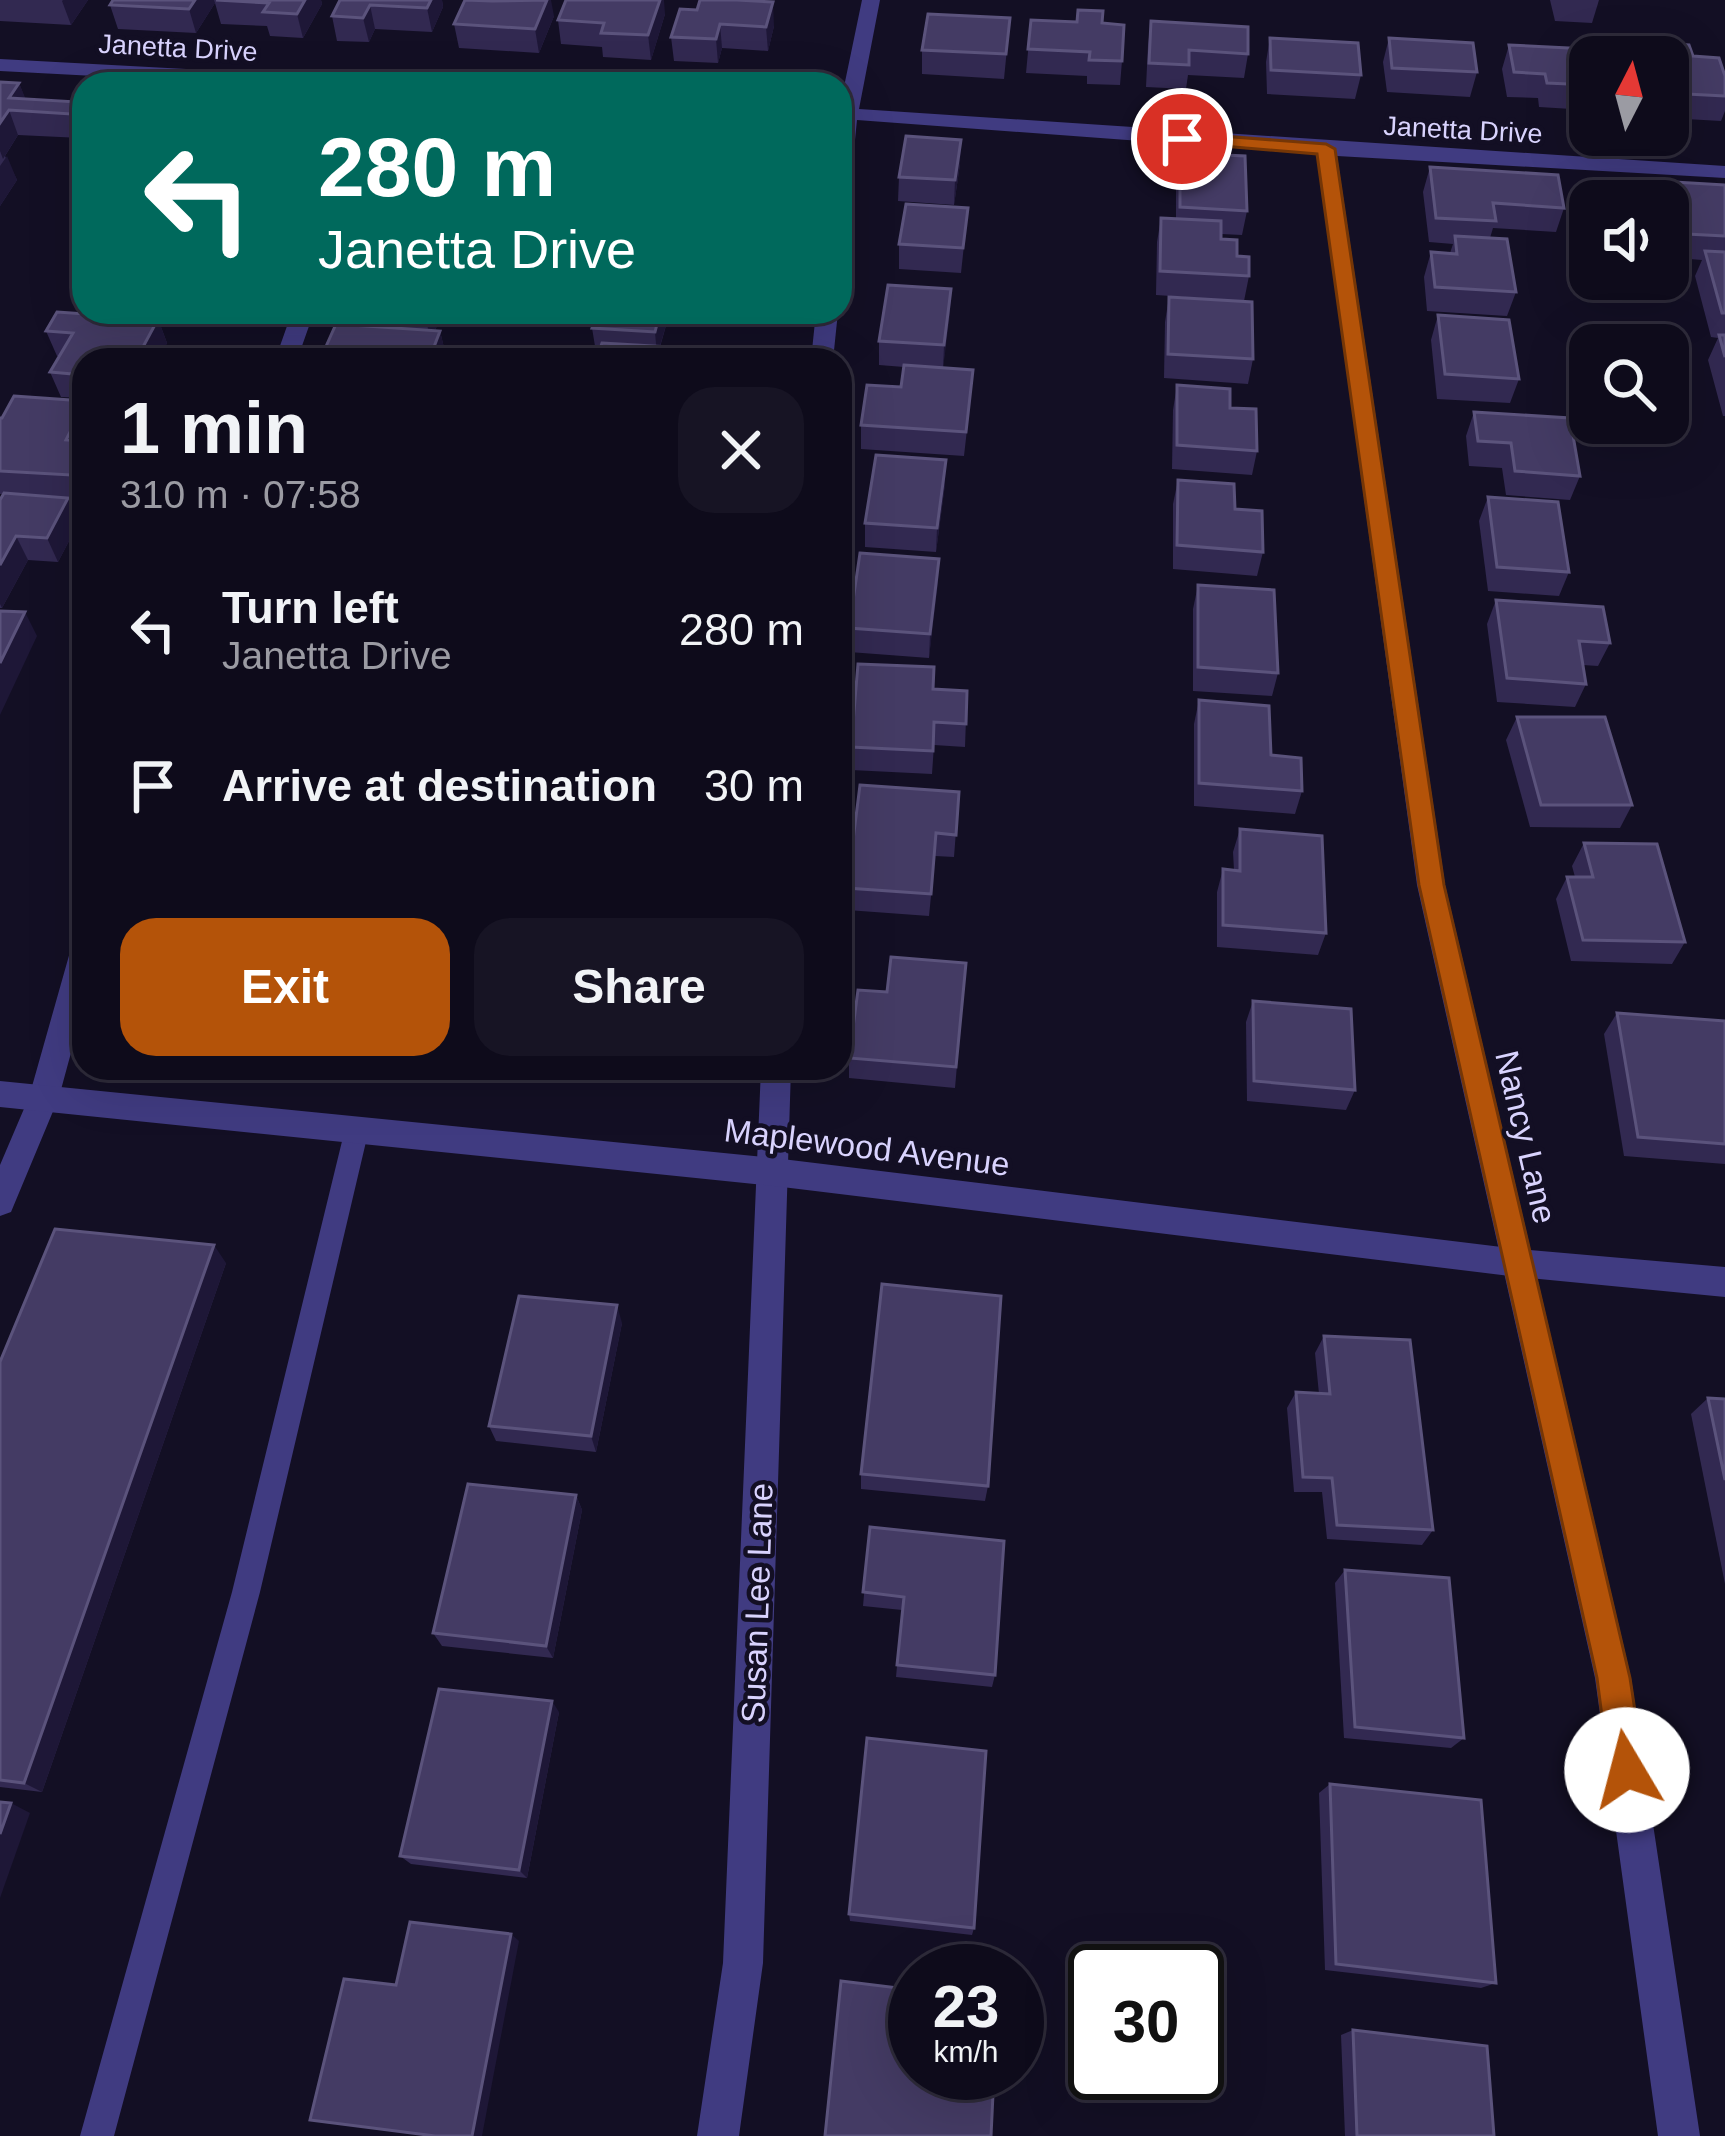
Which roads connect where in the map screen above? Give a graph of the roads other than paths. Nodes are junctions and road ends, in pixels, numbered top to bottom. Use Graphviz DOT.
graph roads {
  1 [pos="872,0"];
  2 [pos="0,65"];
  3 [pos="130,72"];
  4 [pos="852,81"];
  5 [pos="852,114"];
  6 [pos="1326,149"];
  7 [pos="1725,172"];
  8 [pos="72,996"];
  9 [pos="776,1080"];
  10 [pos="0,1094"];
  11 [pos="44,1097"];
  12 [pos="357,1129"];
  13 [pos="774,1172"];
  14 [pos="0,1202"];
  15 [pos="1518,1263"];
  16 [pos="1725,1282"];
  17 [pos="97,2136"];
  18 [pos="718,2136"];
  19 [pos="1679,2136"];
  1 -- 4 [label="street"];
  2 -- 3 [label="street, Janetta Drive"];
  5 -- 6 [label="street, Janetta Drive"];
  6 -- 7 [label="street, Janetta Drive"];
  6 -- 15 [label="street, Nancy Lane"];
  8 -- 11 [label="street"];
  9 -- 13 [label="street, Susan Lee Lane"];
  10 -- 11 [label="street, Maplewood Avenue"];
  11 -- 12 [label="street, Maplewood Avenue"];
  11 -- 14 [label="street"];
  12 -- 13 [label="street, Maplewood Avenue"];
  12 -- 17 [label="lane"];
  13 -- 15 [label="street, Maplewood Avenue"];
  13 -- 18 [label="street, Susan Lee Lane"];
  15 -- 16 [label="street, Maplewood Avenue"];
  15 -- 19 [label="street, Nancy Lane"];
}
